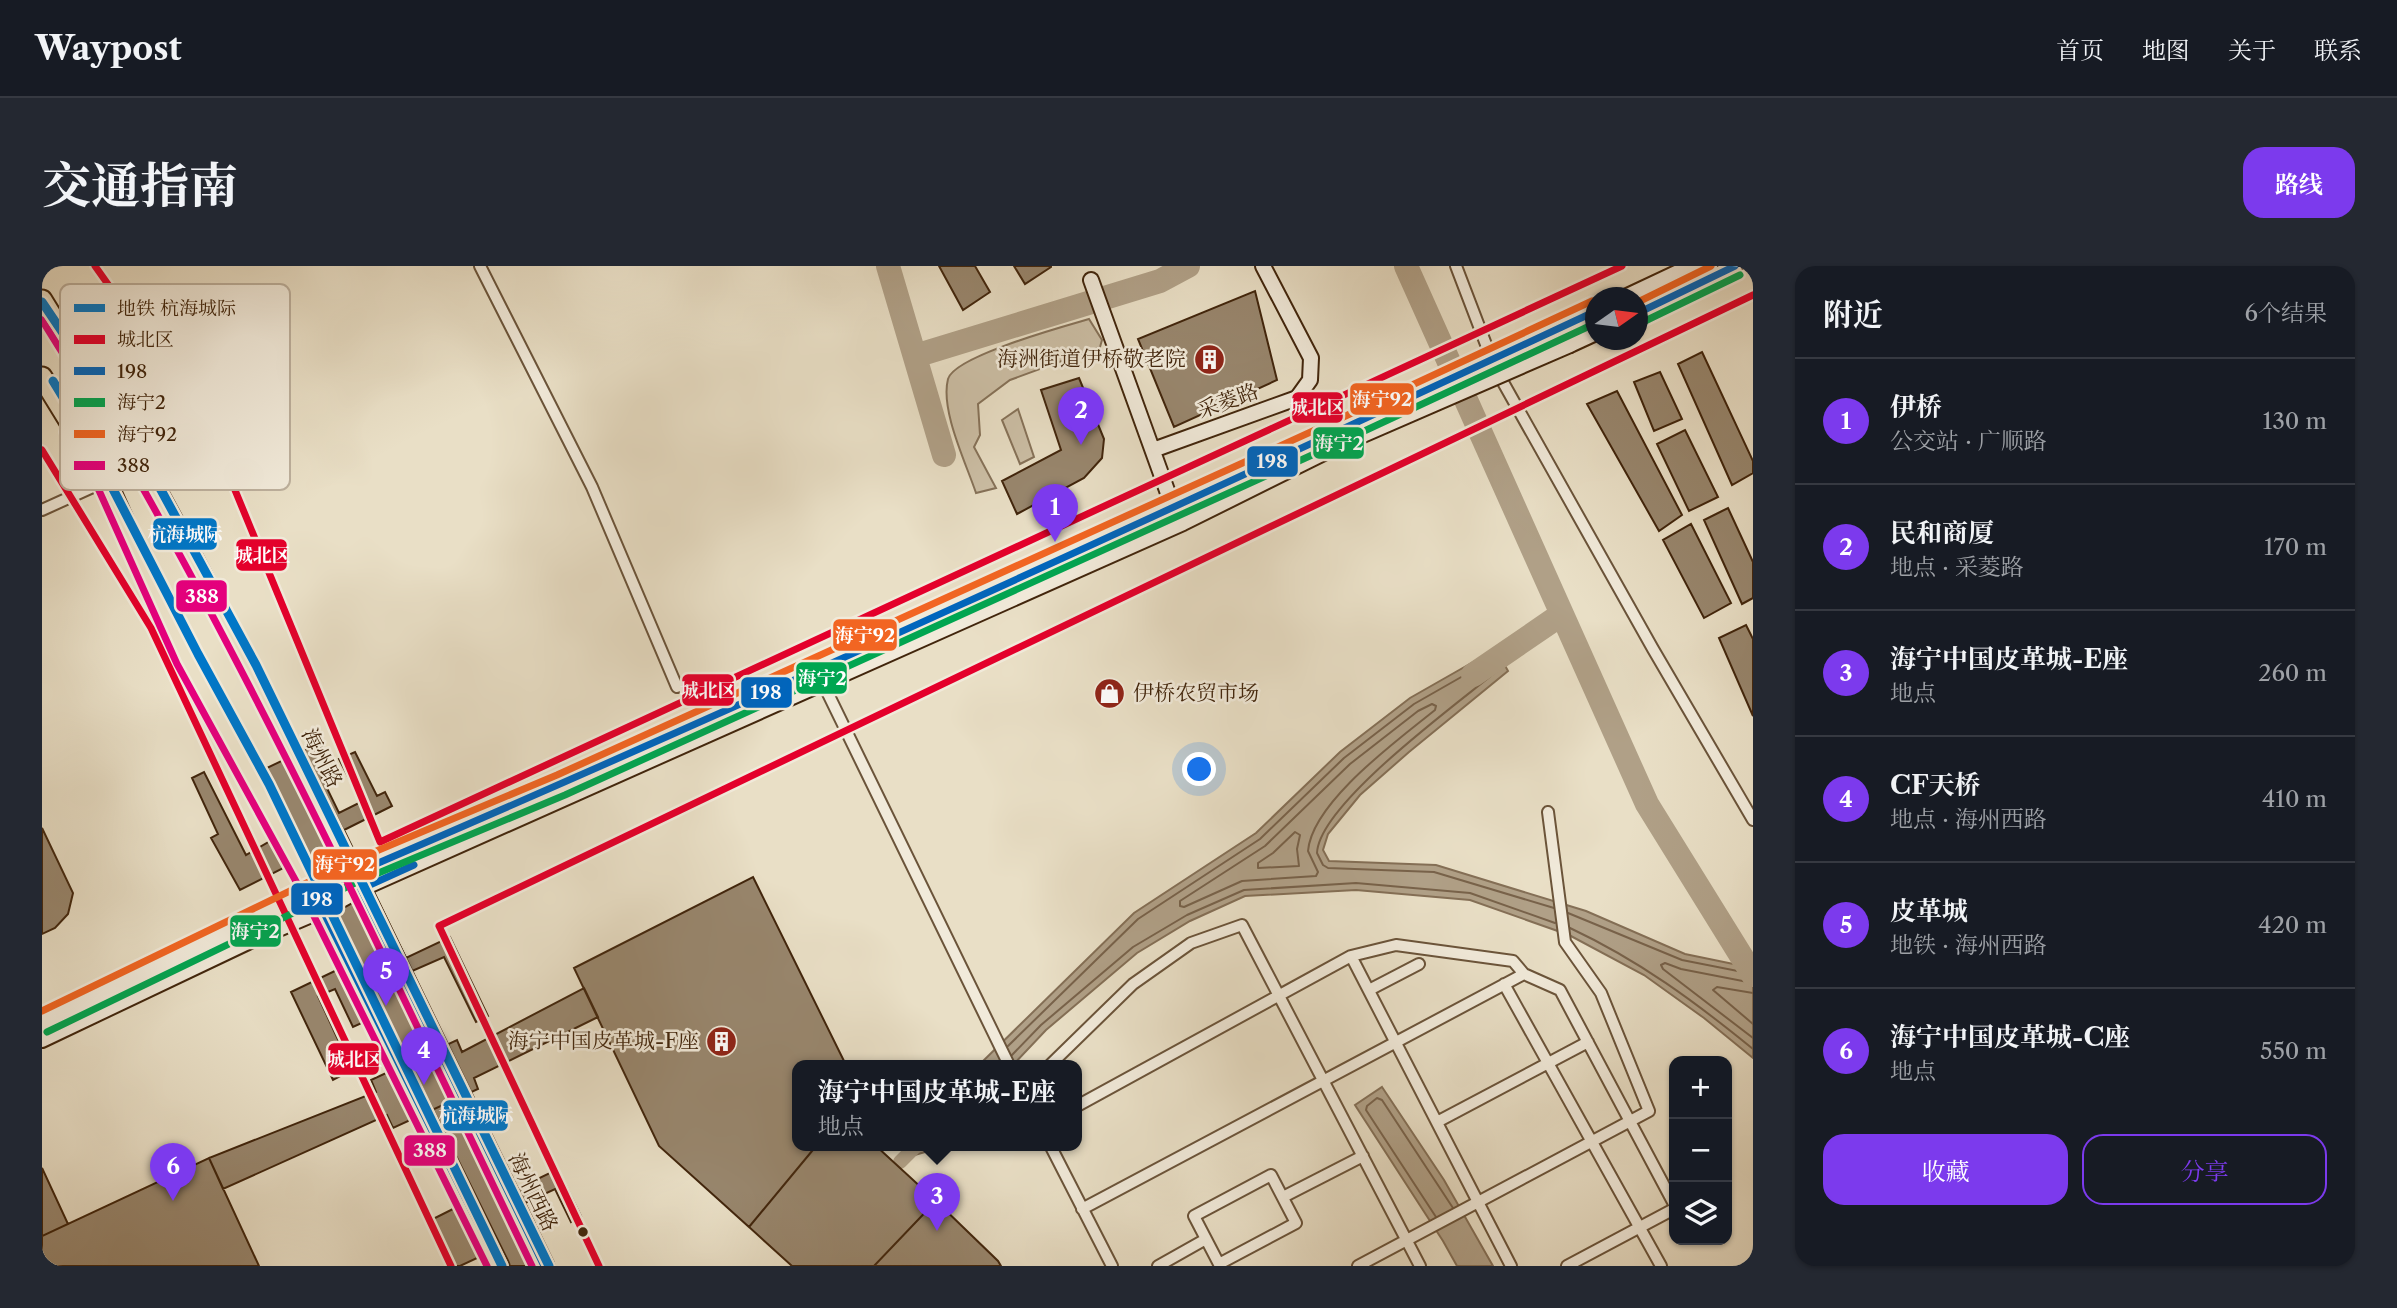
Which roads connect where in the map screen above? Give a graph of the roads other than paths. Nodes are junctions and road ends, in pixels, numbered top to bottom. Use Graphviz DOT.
graph roads {
  1 [pos="480,266"];
  2 [pos="1263,266"];
  3 [pos="1456,266"];
  4 [pos="1691,266"];
  5 [pos="1735,266"];
  6 [pos="1091,280"];
  7 [pos="1646,287"];
  8 [pos="42,300"];
  9 [pos="1648,308"];
  10 [pos="1585,316"];
  11 [pos="60,330"];
  12 [pos="1585,338"];
  13 [pos="42,377"];
  14 [pos="60,406"];
  15 [pos="1342,437"];
  16 [pos="1153,450"];
  17 [pos="86,490"];
  18 [pos="110,490"];
  19 [pos="155,490"];
  20 [pos="1172,507"];
  21 [pos="42,510"];
  22 [pos="820,675"];
  23 [pos="677,687"];
  24 [pos="1548,812"];
  25 [pos="1753,820"];
  26 [pos="357,881"];
  27 [pos="313,891"];
  28 [pos="323,910"];
  29 [pos="1351,956"];
  30 [pos="1419,964"];
  31 [pos="1524,974"];
  32 [pos="1504,984"];
  33 [pos="1369,990"];
  34 [pos="1279,996"];
  35 [pos="42,1023"];
  36 [pos="42,1040"];
  37 [pos="1396,1042"];
  38 [pos="1588,1042"];
  39 [pos="1007,1060"];
  40 [pos="1055,1060"];
  41 [pos="1548,1063"];
  42 [pos="1323,1080"];
  43 [pos="1082,1102"];
  44 [pos="1631,1121"];
  45 [pos="1437,1122"];
  46 [pos="1592,1142"];
  47 [pos="1053,1151"];
  48 [pos="1363,1156"];
  49 [pos="1283,1197"];
  50 [pos="1669,1197"];
  51 [pos="1478,1202"];
  52 [pos="1082,1209"];
  53 [pos="1669,1210"];
  54 [pos="1639,1228"];
  55 [pos="1206,1239"];
  56 [pos="1407,1240"];
  57 [pos="499,1266"];
  58 [pos="544,1266"];
  59 [pos="1112,1266"];
  60 [pos="1158,1266"];
  61 [pos="1358,1266"];
  62 [pos="1420,1266"];
  63 [pos="1511,1266"];
  64 [pos="1567,1266"];
  65 [pos="1661,1266"];
  1 -- 23 [label="street"];
  2 -- 16 [label="main road, 采菱路"];
  3 -- 25 [label="street"];
  4 -- 7 [label="main road"];
  5 -- 9 [label="main road"];
  6 -- 16 [label="main road"];
  8 -- 11 [label="highway, 海州路"];
  10 -- 15 [label="main road, bridge"];
  12 -- 15 [label="main road, bridge"];
  13 -- 14 [label="highway"];
  15 -- 20 [label="main road"];
  15 -- 22 [label="main road"];
  16 -- 20 [label="main road"];
  17 -- 21 [label="street"];
  18 -- 27 [label="highway"];
  19 -- 26 [label="highway, 海州路"];
  20 -- 22 [label="main road"];
  22 -- 26 [label="main road"];
  22 -- 39 [label="street"];
  24 -- 44 [label="street"];
  26 -- 27 [label="main road"];
  26 -- 28 [label="main road"];
  26 -- 58 [label="highway, 海州西路"];
  27 -- 28 [label="highway"];
  27 -- 35 [label="main road"];
  28 -- 36 [label="main road"];
  28 -- 57 [label="highway"];
  29 -- 31 [label="street"];
  29 -- 33 [label="street"];
  29 -- 34 [label="street"];
  30 -- 33 [label="street"];
  31 -- 32 [label="street"];
  31 -- 38 [label="street"];
  32 -- 37 [label="street"];
  32 -- 41 [label="street"];
  33 -- 37 [label="street"];
  34 -- 40 [label="street"];
  34 -- 42 [label="street"];
  34 -- 43 [label="street"];
  37 -- 42 [label="street"];
  37 -- 45 [label="street"];
  38 -- 41 [label="street"];
  38 -- 44 [label="street"];
  41 -- 45 [label="street"];
  41 -- 46 [label="street"];
  42 -- 48 [label="street"];
  42 -- 52 [label="street"];
  44 -- 46 [label="street"];
  44 -- 50 [label="street"];
  45 -- 51 [label="street"];
  46 -- 51 [label="street"];
  46 -- 54 [label="street"];
  47 -- 52 [label="street"];
  48 -- 49 [label="street"];
  48 -- 56 [label="street"];
  49 -- 55 [label="street"];
  49 -- 55 [label="street"];
  51 -- 56 [label="street"];
  51 -- 63 [label="street"];
  52 -- 59 [label="street"];
  53 -- 54 [label="street"];
  54 -- 64 [label="street"];
  54 -- 65 [label="street"];
  55 -- 60 [label="street"];
  56 -- 61 [label="street"];
  56 -- 62 [label="street"];
}
